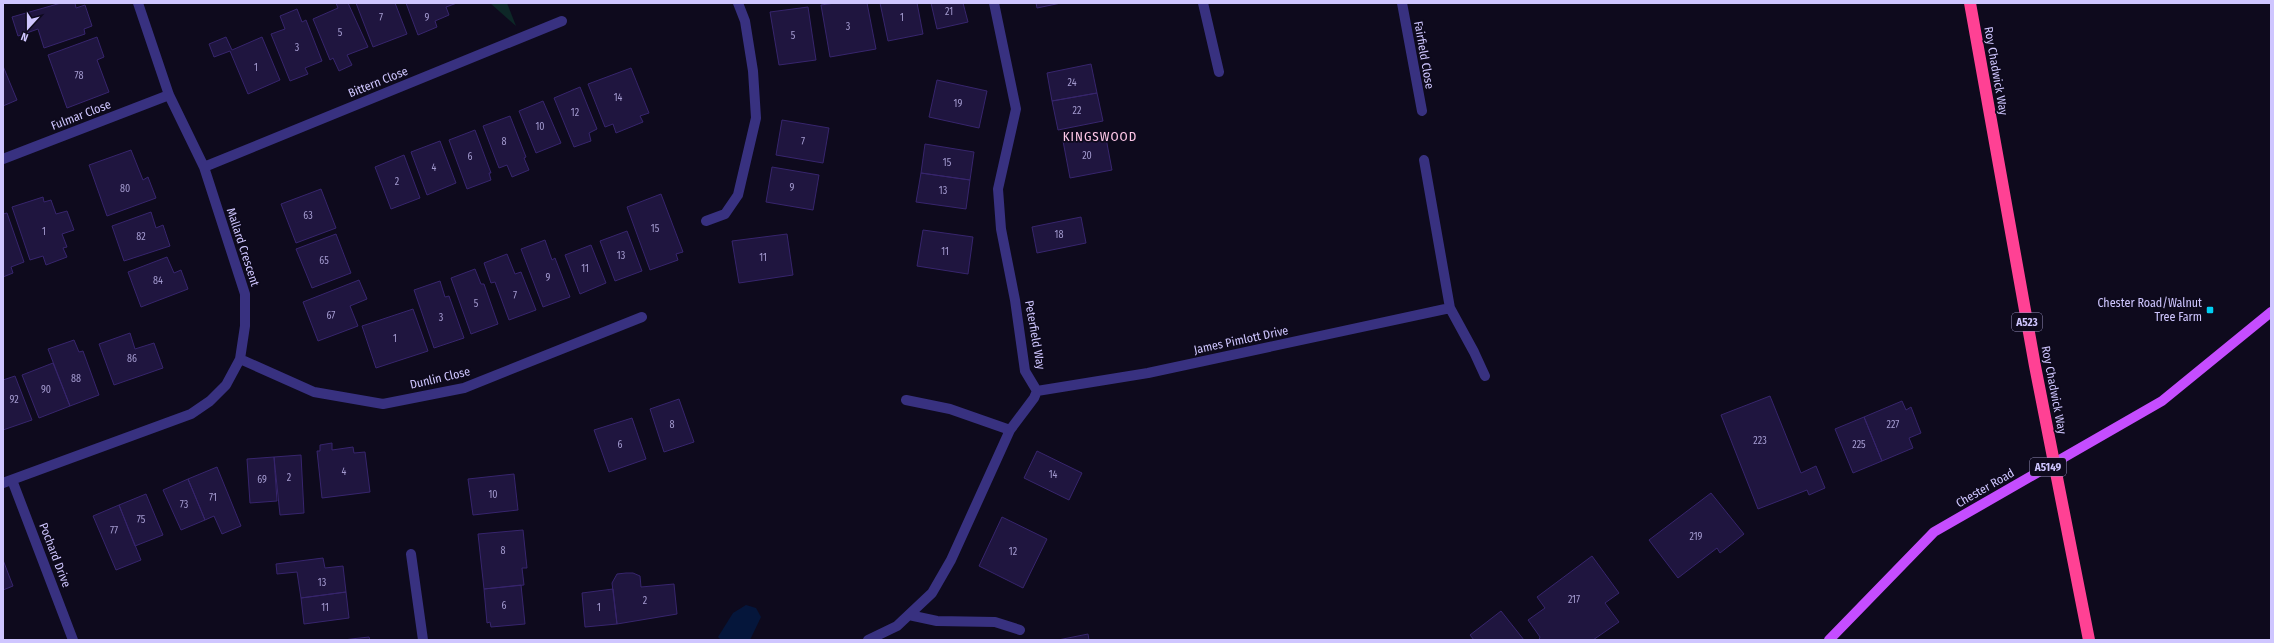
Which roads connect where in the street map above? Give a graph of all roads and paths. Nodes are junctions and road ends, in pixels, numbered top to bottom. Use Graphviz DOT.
graph roads {
  1 [pos="138,3"];
  2 [pos="738,3"];
  3 [pos="994,3"];
  4 [pos="1203,3"];
  5 [pos="1402,3"];
  6 [pos="1970,3"];
  7 [pos="562,22"];
  8 [pos="1219,72"];
  9 [pos="169,95"];
  10 [pos="1422,111"];
  11 [pos="3,159"];
  12 [pos="1424,160"];
  13 [pos="204,167"];
  14 [pos="706,221"];
  15 [pos="1450,308"];
  16 [pos="2271,312"];
  17 [pos="642,317"];
  18 [pos="240,359"];
  19 [pos="1485,376"];
  20 [pos="1036,391"];
  21 [pos="906,400"];
  22 [pos="1010,430"];
  23 [pos="8,481"];
  24 [pos="411,554"];
  25 [pos="909,615"];
  26 [pos="1020,630"];
  27 [pos="73,640"];
  28 [pos="423,640"];
  29 [pos="868,640"];
  30 [pos="1829,640"];
  31 [pos="2089,640"];
  1 -- 9 [label="street, Mallard Crescent"];
  2 -- 14 [label="street"];
  3 -- 20 [label="street, Peterfield Way"];
  4 -- 8 [label="street"];
  5 -- 10 [label="street, Fairfield Close"];
  6 -- 31 [label="highway, Roy Chadwick Way / A523"];
  7 -- 13 [label="street, Bittern Close"];
  9 -- 11 [label="street, Fulmar Close"];
  9 -- 13 [label="street, Mallard Crescent"];
  12 -- 15 [label="street"];
  13 -- 18 [label="street, Mallard Crescent"];
  15 -- 19 [label="street"];
  15 -- 20 [label="street, James Pimlott Drive"];
  16 -- 30 [label="main road, Chester Road / A5149"];
  17 -- 18 [label="street, Dunlin Close"];
  18 -- 23 [label="street, Mallard Crescent"];
  20 -- 22 [label="street"];
  21 -- 22 [label="street"];
  22 -- 25 [label="street"];
  23 -- 27 [label="street, Pochard Drive"];
  24 -- 28 [label="street"];
  25 -- 26 [label="street"];
  25 -- 29 [label="street"];
}
